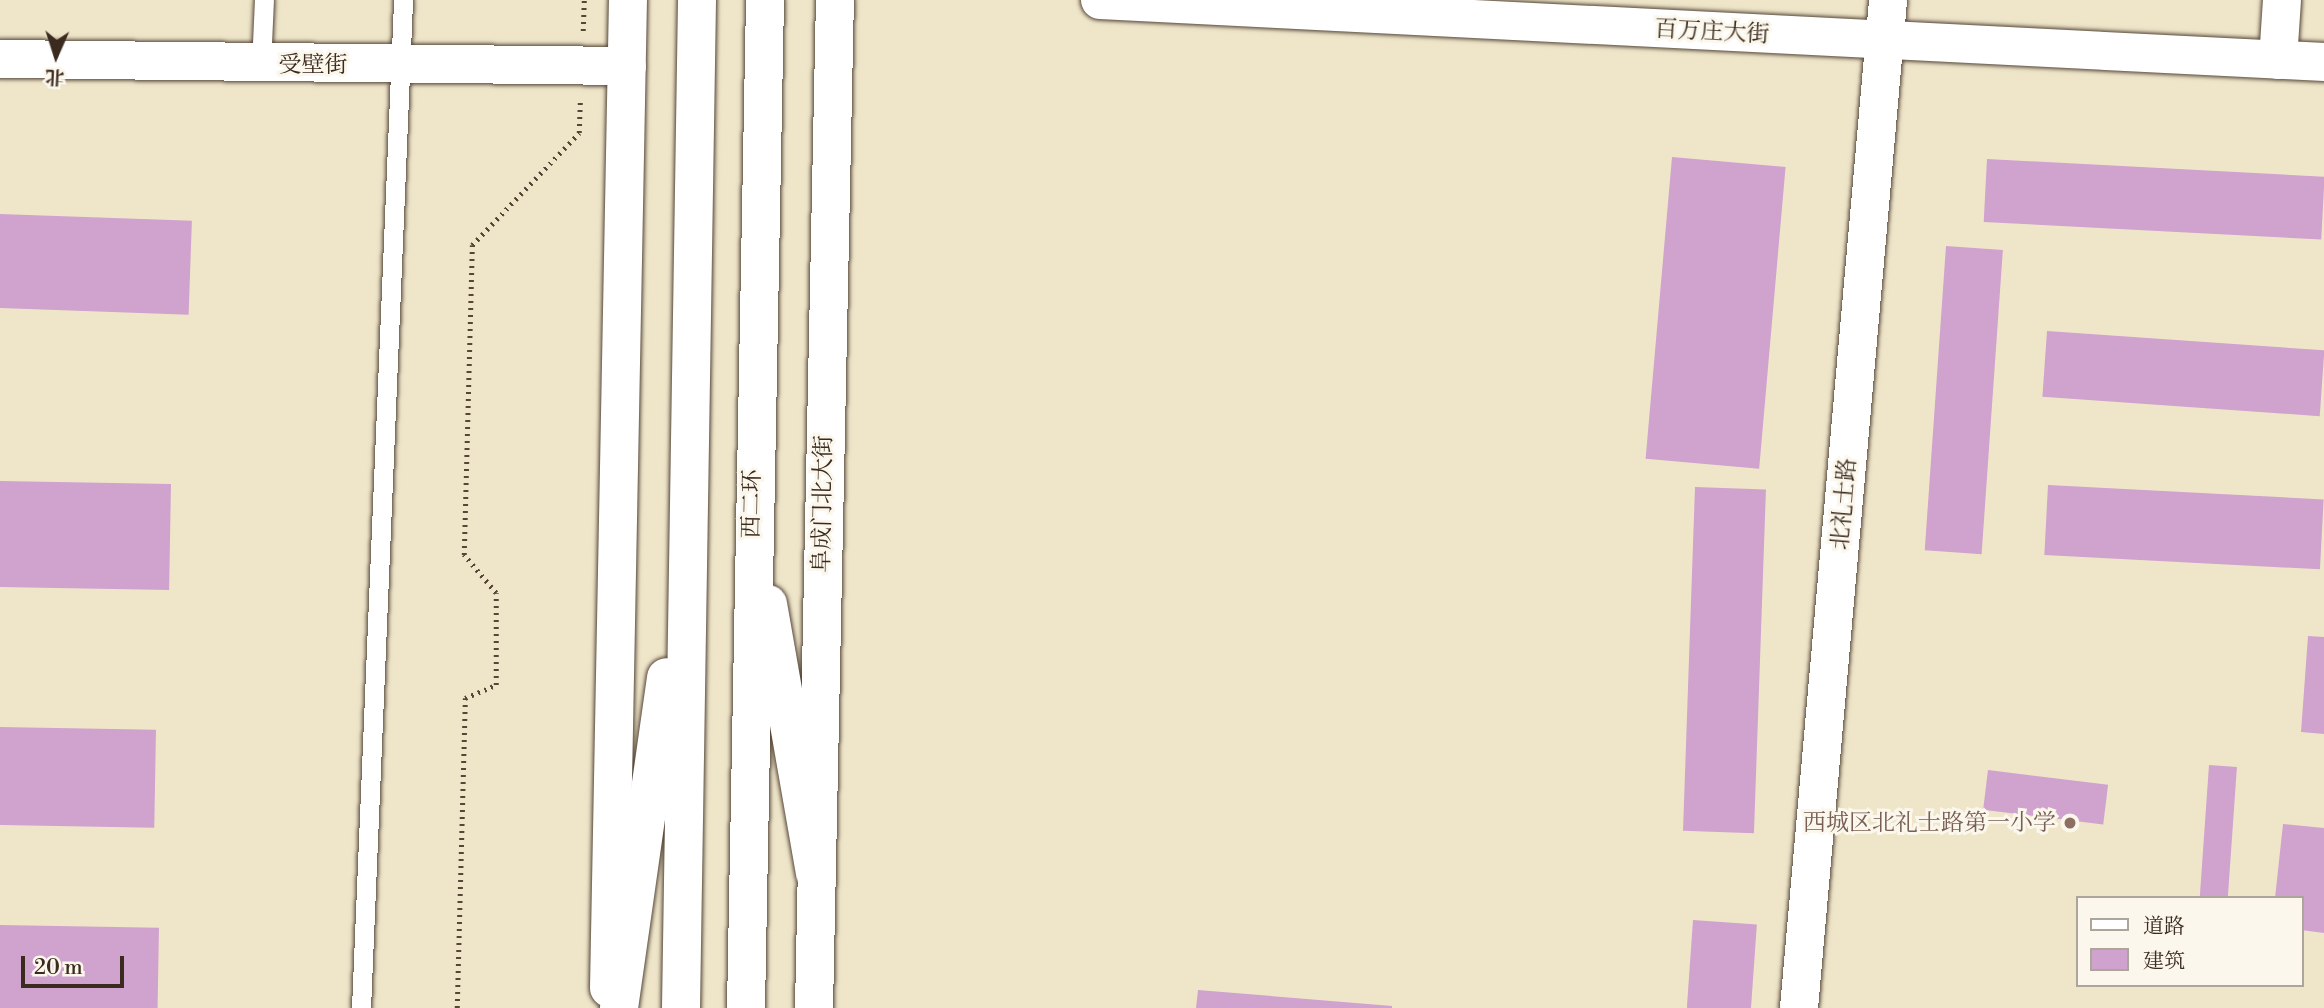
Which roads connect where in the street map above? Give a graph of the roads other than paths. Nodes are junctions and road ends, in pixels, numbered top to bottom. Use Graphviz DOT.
graph roads {
  1 [pos="264,0"];
  2 [pos="403,0"];
  3 [pos="628,0"];
  4 [pos="697,0"];
  5 [pos="765,0"];
  6 [pos="835,0"];
  7 [pos="1100,0"];
  8 [pos="1888,0"];
  9 [pos="2282,0"];
  10 [pos="1885,41"];
  11 [pos="0,60"];
  12 [pos="2278,60"];
  13 [pos="2324,62"];
  14 [pos="261,65"];
  15 [pos="399,65"];
  16 [pos="627,66"];
  17 [pos="690,512"];
  18 [pos="751,512"];
  19 [pos="815,874"];
  20 [pos="361,1008"];
  21 [pos="608,1008"];
  22 [pos="619,1008"];
  23 [pos="681,1008"];
  24 [pos="746,1008"];
  25 [pos="814,1008"];
  26 [pos="1800,1008"];
  1 -- 14 [label="lane"];
  2 -- 15 [label="lane"];
  3 -- 16 [label="main road"];
  4 -- 17 [label="main road"];
  5 -- 18 [label="main road, 西二环"];
  6 -- 19 [label="main road, 阜成门北大街"];
  7 -- 10 [label="main road, 百万庄大街"];
  8 -- 10 [label="main road, 北礼士路"];
  9 -- 12 [label="main road"];
  10 -- 12 [label="main road, 百万庄大街"];
  10 -- 26 [label="main road, 北礼士路"];
  11 -- 14 [label="main road, 受壁街"];
  12 -- 13 [label="main road, 百万庄大街"];
  14 -- 15 [label="main road, 受壁街"];
  15 -- 16 [label="main road, 受壁街"];
  15 -- 20 [label="lane"];
  16 -- 21 [label="main road"];
  17 -- 22 [label="main road"];
  17 -- 23 [label="main road"];
  18 -- 19 [label="main road"];
  18 -- 24 [label="main road, 西二环"];
  19 -- 25 [label="main road, 阜成门北大街"];
}
